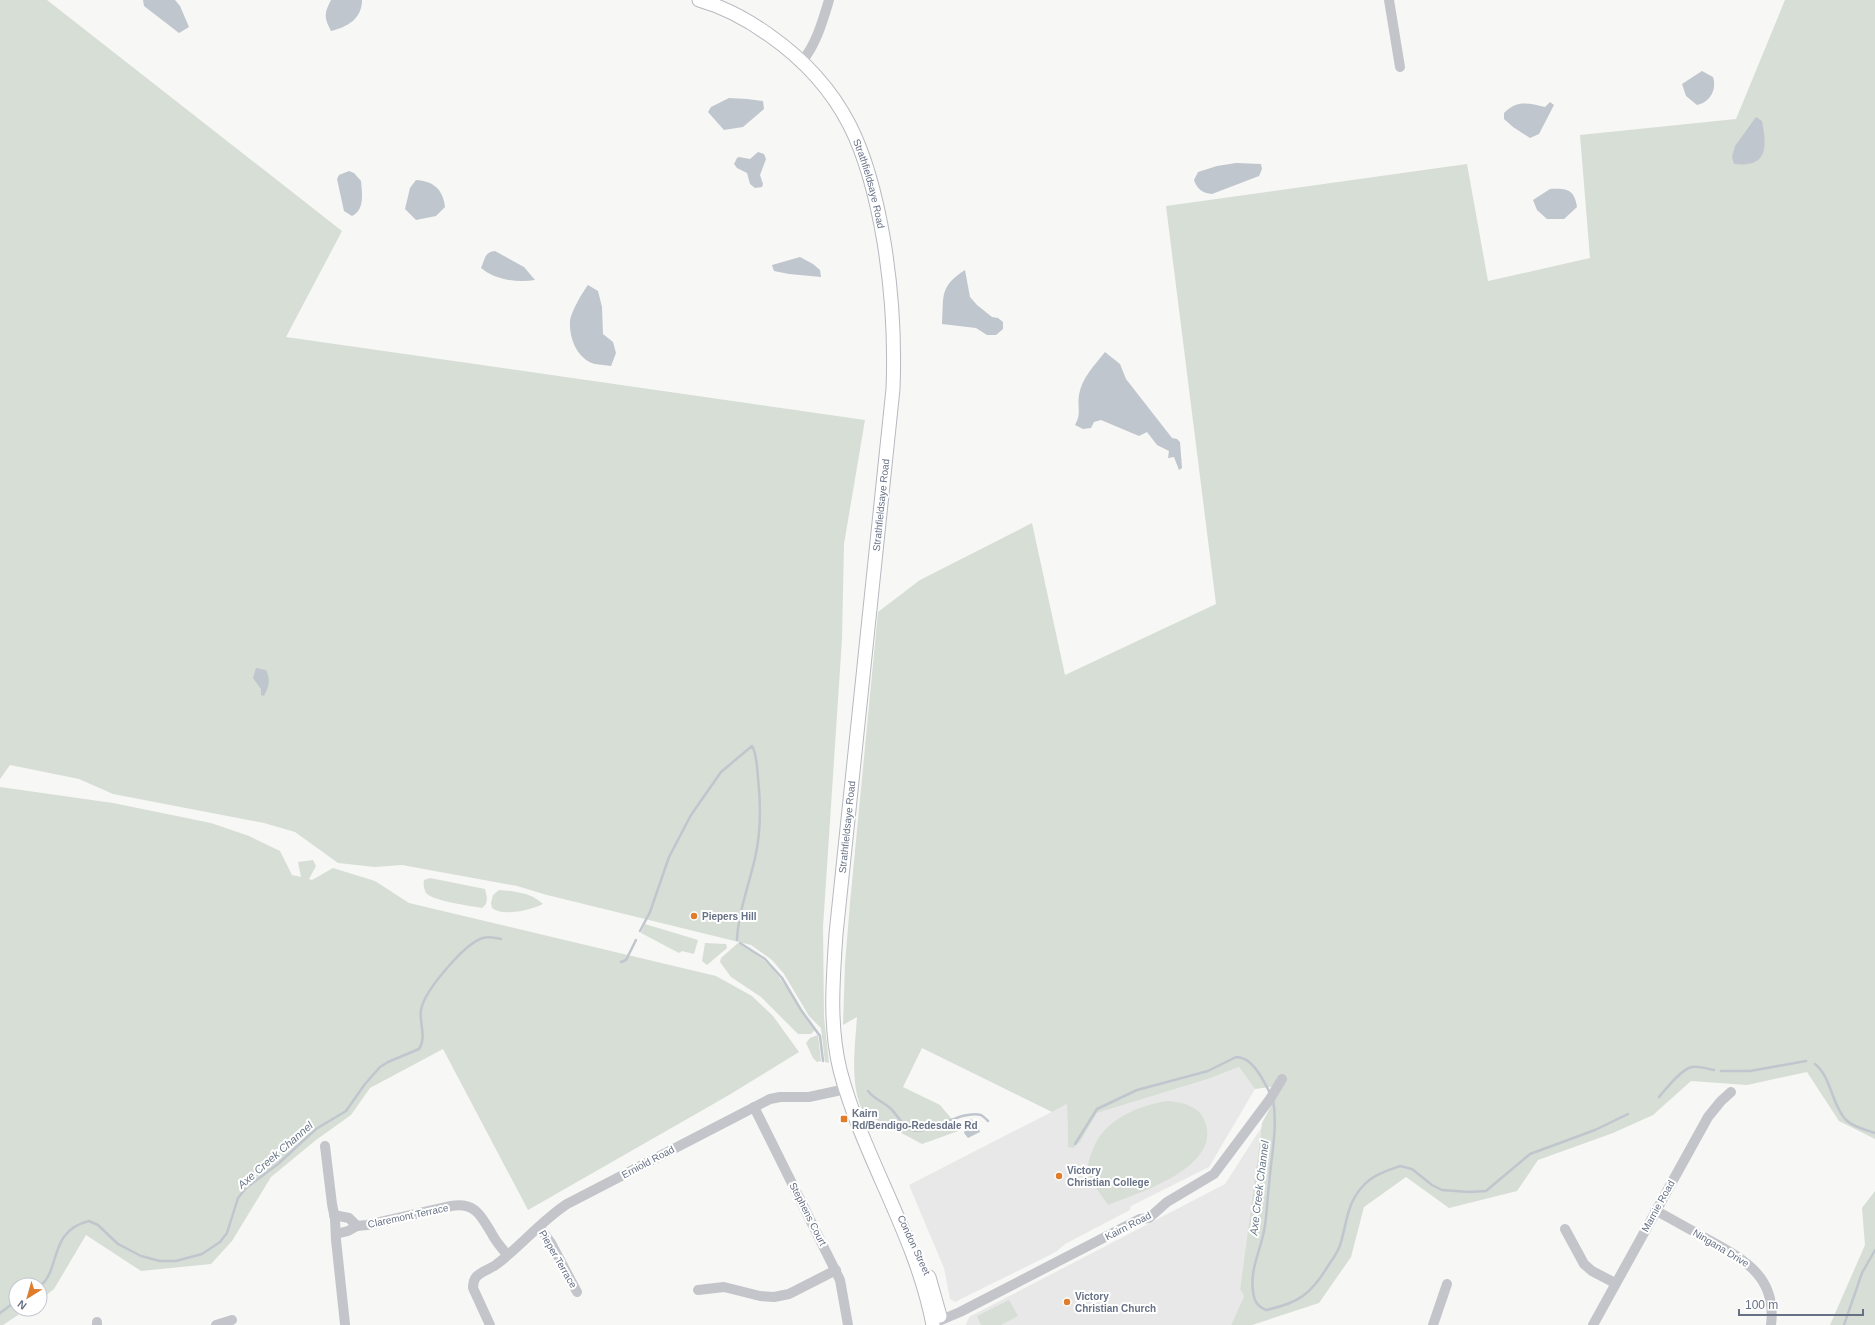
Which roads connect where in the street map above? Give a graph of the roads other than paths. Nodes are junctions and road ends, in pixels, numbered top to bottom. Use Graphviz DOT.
graph roads {
  1 [pos="699,0"];
  2 [pos="829,0"];
  3 [pos="1389,0"];
  4 [pos="802,61"];
  5 [pos="1400,67"];
  6 [pos="1282,1079"];
  7 [pos="846,1089"];
  8 [pos="1731,1092"];
  9 [pos="754,1107"];
  10 [pos="325,1146"];
  11 [pos="1655,1210"];
  12 [pos="334,1216"];
  13 [pos="357,1226"];
  14 [pos="539,1227"];
  15 [pos="1565,1230"];
  16 [pos="336,1234"];
  17 [pos="507,1255"];
  18 [pos="836,1270"];
  19 [pos="1615,1283"];
  20 [pos="1447,1284"];
  21 [pos="698,1290"];
  22 [pos="576,1292"];
  23 [pos="232,1320"];
  24 [pos="345,1324"];
  25 [pos="937,1324"];
  26 [pos="216,1325"];
  27 [pos="490,1325"];
  28 [pos="848,1325"];
  29 [pos="1434,1325"];
  30 [pos="1593,1325"];
  31 [pos="1770,1325"];
  1 -- 4 [label="main road, Strathfieldsaye Road"];
  2 -- 4 [label="street"];
  3 -- 5 [label="street"];
  4 -- 7 [label="main road, Strathfieldsaye Road"];
  6 -- 25 [label="street, Kairn Road"];
  7 -- 9 [label="street, Erniold Road"];
  7 -- 25 [label="main road, Condon Street"];
  8 -- 11 [label="street, Marnie Road"];
  9 -- 14 [label="street, Erniold Road"];
  9 -- 18 [label="street, Stephens Court"];
  10 -- 12 [label="street"];
  11 -- 19 [label="street, Marnie Road"];
  11 -- 31 [label="street, Ningana Drive"];
  12 -- 13 [label="street, Claremont Terrace"];
  12 -- 16 [label="street"];
  13 -- 16 [label="street, Claremont Terrace"];
  13 -- 17 [label="street, Claremont Terrace"];
  14 -- 17 [label="street, Erniold Road"];
  14 -- 22 [label="street, Pieper Terrace"];
  15 -- 19 [label="street"];
  16 -- 24 [label="street"];
  17 -- 27 [label="street, Erniold Road"];
  18 -- 21 [label="street"];
  18 -- 28 [label="street, Stephens Court"];
  19 -- 30 [label="street, Marnie Road"];
  20 -- 29 [label="street"];
  23 -- 26 [label="street"];
}
